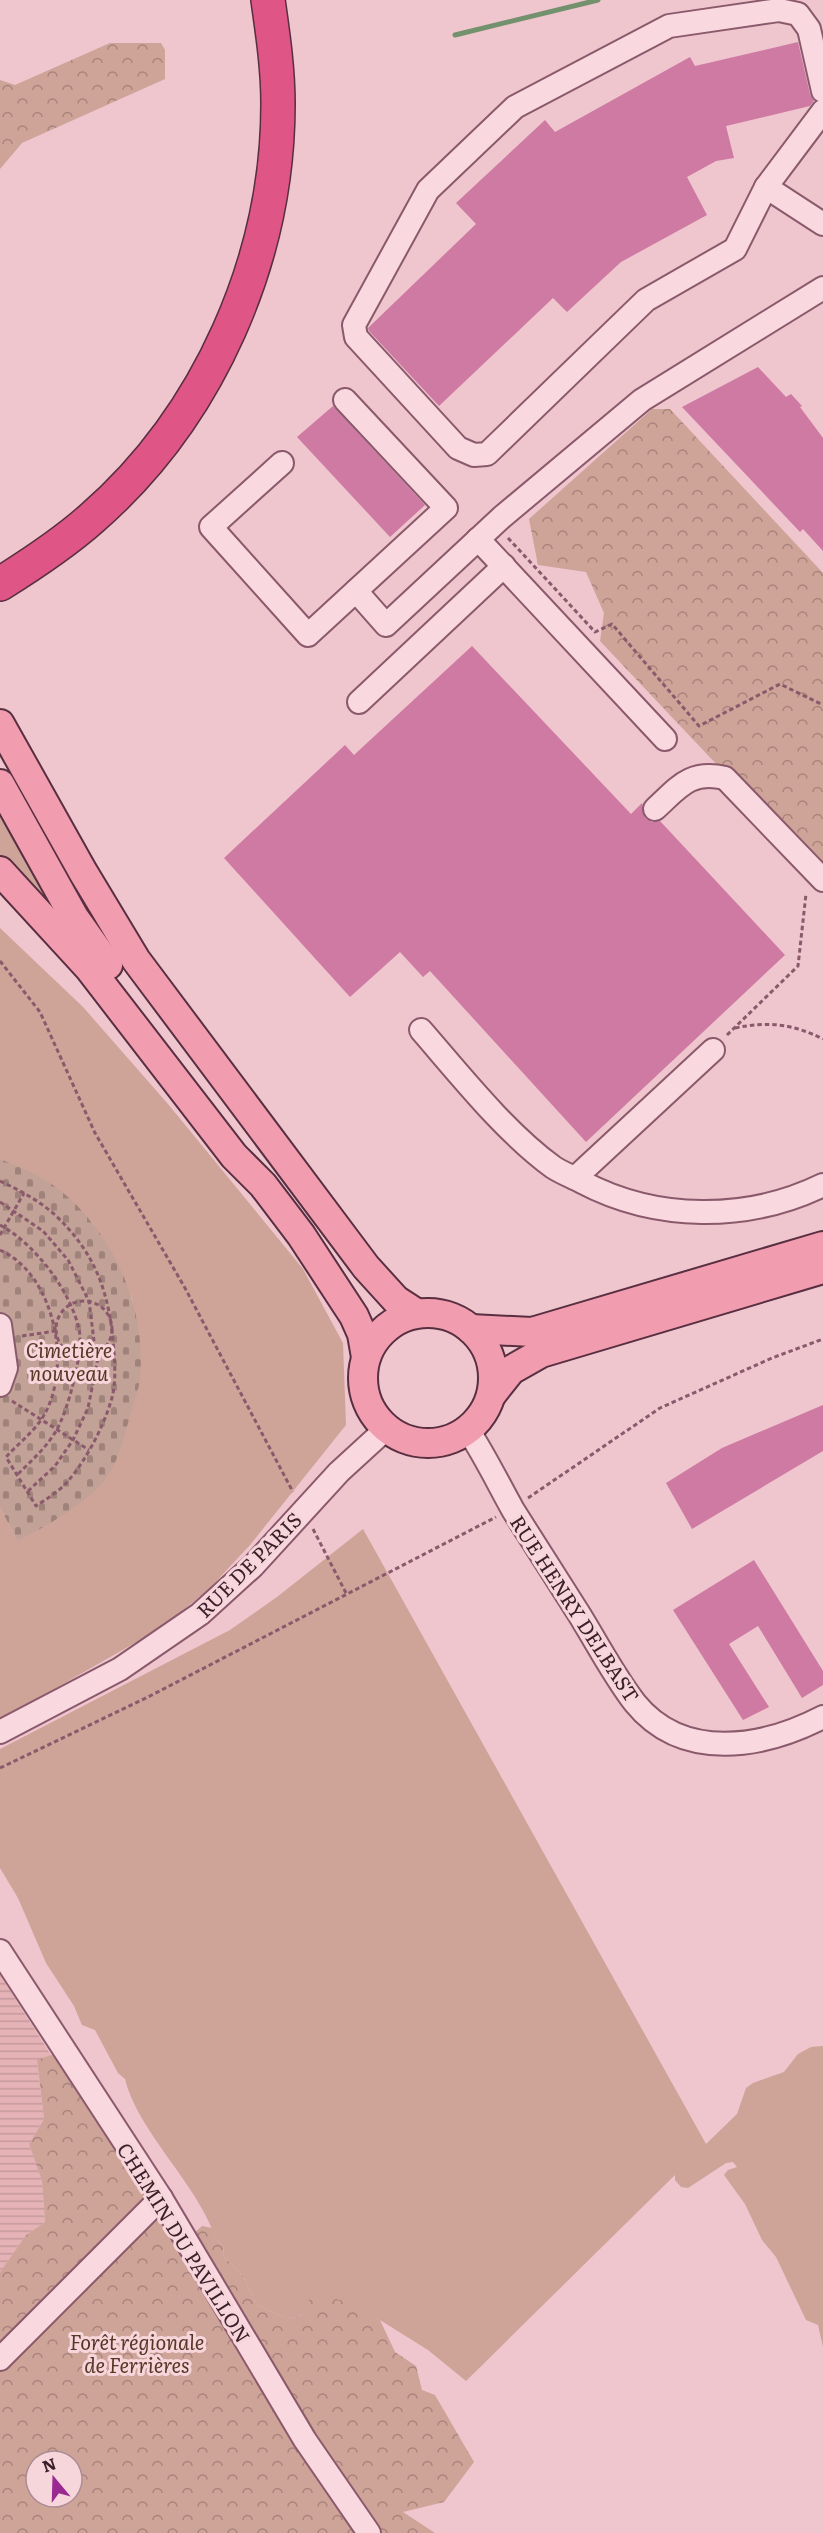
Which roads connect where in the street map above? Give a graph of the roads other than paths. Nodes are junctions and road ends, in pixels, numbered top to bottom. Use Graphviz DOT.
graph roads {
  1 [pos="268,0"];
  2 [pos="823,91"];
  3 [pos="823,111"];
  4 [pos="766,188"];
  5 [pos="823,224"];
  6 [pos="823,288"];
  7 [pos="345,400"];
  8 [pos="282,463"];
  9 [pos="478,539"];
  10 [pos="504,566"];
  11 [pos="0,584"];
  12 [pos="356,591"];
  13 [pos="359,702"];
  14 [pos="0,724"];
  15 [pos="666,739"];
  16 [pos="0,784"];
  17 [pos="655,809"];
  18 [pos="0,871"];
  19 [pos="815,887"];
  20 [pos="421,1030"];
  21 [pos="713,1050"];
  22 [pos="574,1178"];
  23 [pos="263,1185"];
  24 [pos="823,1185"];
  25 [pos="823,1246"];
  26 [pos="823,1269"];
  27 [pos="416,1313"];
  28 [pos="471,1329"];
  29 [pos="1,1332"];
  30 [pos="366,1357"];
  31 [pos="4,1392"];
  32 [pos="492,1394"];
  33 [pos="386,1429"];
  34 [pos="468,1430"];
  35 [pos="823,1717"];
  36 [pos="0,1732"];
  37 [pos="0,1951"];
  38 [pos="161,2198"];
  39 [pos="0,2359"];
  40 [pos="369,2533"];
  1 -- 11 [label="highway"];
  2 -- 4 [label="street"];
  3 -- 4 [label="street"];
  4 -- 5 [label="street"];
  6 -- 9 [label="street"];
  7 -- 12 [label="street"];
  8 -- 12 [label="street"];
  9 -- 10 [label="street"];
  9 -- 12 [label="street"];
  10 -- 13 [label="street"];
  10 -- 15 [label="street"];
  14 -- 27 [label="main road"];
  16 -- 23 [label="main road"];
  17 -- 19 [label="street"];
  18 -- 23 [label="main road"];
  20 -- 22 [label="street"];
  21 -- 22 [label="street"];
  22 -- 24 [label="street"];
  23 -- 30 [label="main road"];
  25 -- 28 [label="main road"];
  26 -- 32 [label="main road"];
  27 -- 28 [label="main road"];
  27 -- 30 [label="main road"];
  28 -- 32 [label="main road"];
  29 -- 31 [label="street"];
  30 -- 33 [label="main road"];
  32 -- 34 [label="main road"];
  33 -- 34 [label="main road"];
  33 -- 36 [label="street, RUE DE PARIS"];
  34 -- 35 [label="street, RUE HENRY DELBAST"];
  37 -- 38 [label="street, CHEMIN DU PAVILLON"];
  38 -- 39 [label="street"];
  38 -- 40 [label="street, CHEMIN DU PAVILLON"];
}
